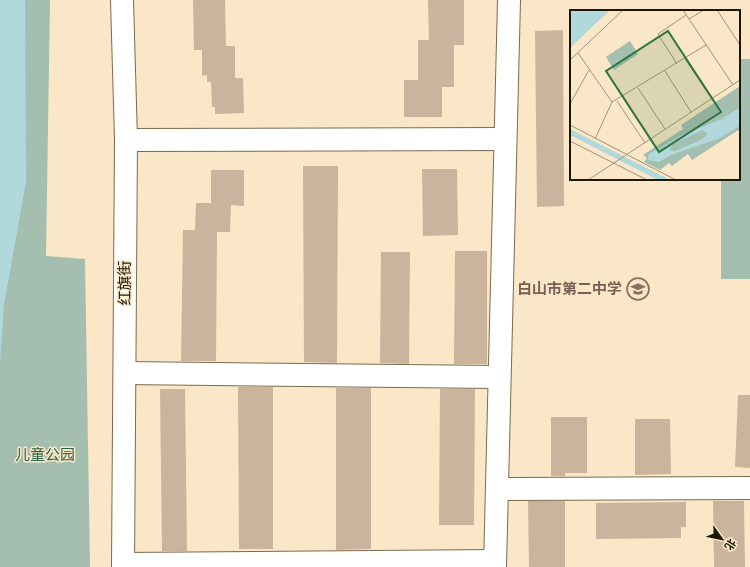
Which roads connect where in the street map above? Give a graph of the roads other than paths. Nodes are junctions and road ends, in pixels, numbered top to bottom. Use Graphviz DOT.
graph roads {
  1 [pos="122,0"];
  2 [pos="509,0"];
  3 [pos="505,139"];
  4 [pos="126,140"];
  5 [pos="125,373"];
  6 [pos="500,377"];
  7 [pos="750,488"];
  8 [pos="497,489"];
  9 [pos="495,564"];
  10 [pos="124,566"];
  1 -- 4 [label="street, 红旗街"];
  2 -- 3 [label="street"];
  3 -- 4 [label="street"];
  3 -- 6 [label="street"];
  4 -- 5 [label="street, 红旗街"];
  5 -- 6 [label="street"];
  5 -- 10 [label="street, 红旗街"];
  6 -- 8 [label="street"];
  7 -- 8 [label="street"];
  8 -- 9 [label="street"];
  9 -- 10 [label="street"];
}
